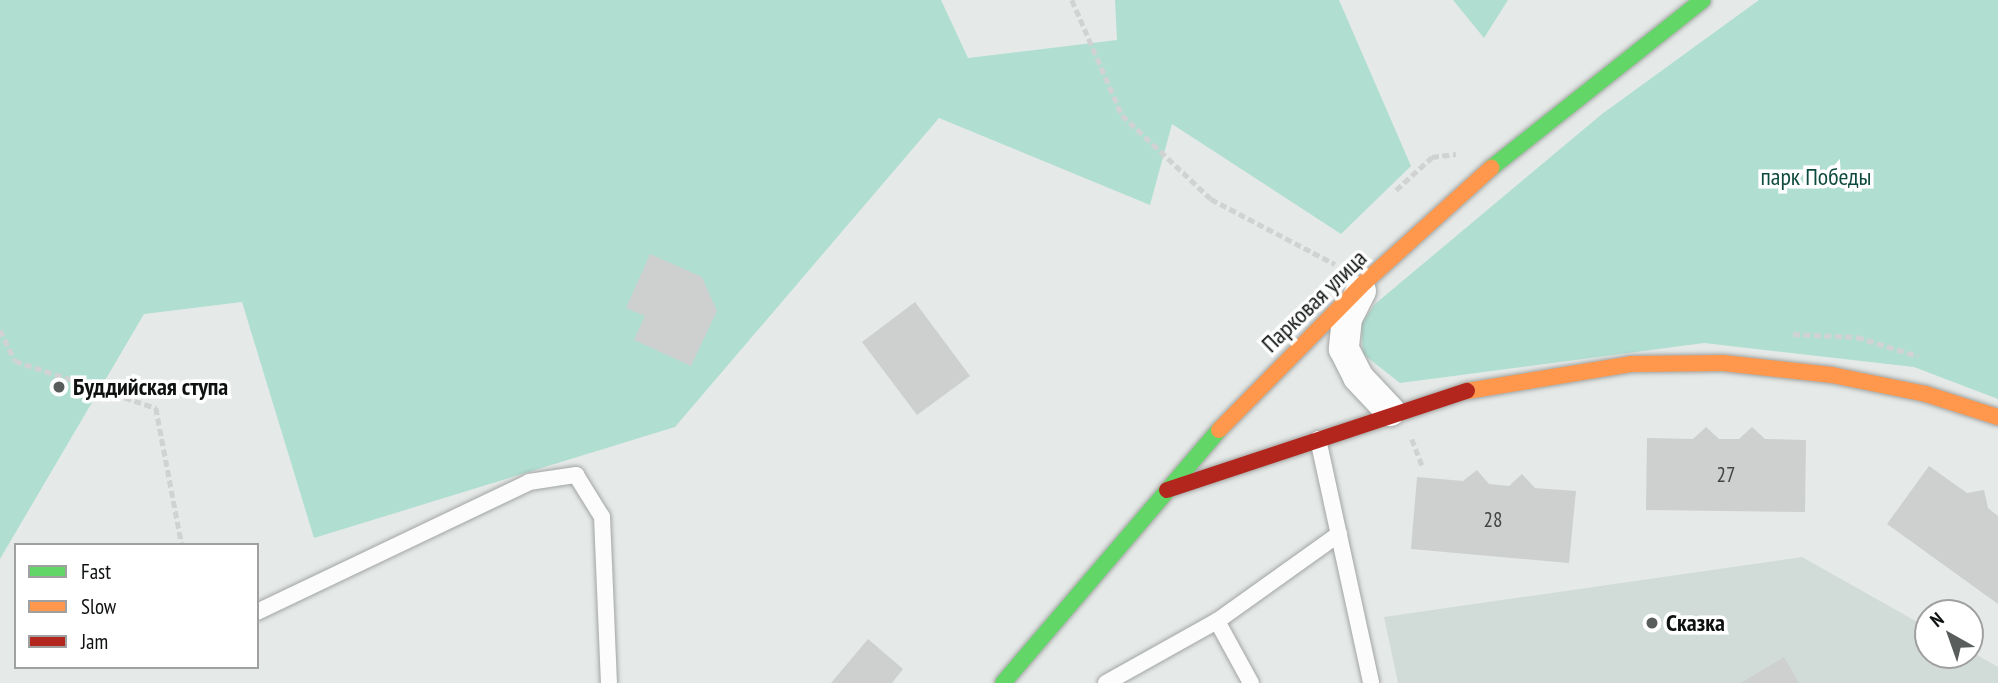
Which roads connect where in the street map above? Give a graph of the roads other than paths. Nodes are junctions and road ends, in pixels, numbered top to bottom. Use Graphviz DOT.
graph roads {
  1 [pos="1703,0"];
  2 [pos="1367,281"];
  3 [pos="1998,417"];
  4 [pos="1399,421"];
  5 [pos="1318,438"];
  6 [pos="1166,490"];
  7 [pos="1339,534"];
  8 [pos="259,611"];
  9 [pos="1217,621"];
  10 [pos="609,683"];
  11 [pos="1003,683"];
  12 [pos="1106,683"];
  13 [pos="1251,683"];
  14 [pos="1371,683"];
  1 -- 2 [label="street, Парковая улица"];
  2 -- 4 [label="street"];
  2 -- 6 [label="street, Парковая улица"];
  3 -- 4 [label="street"];
  4 -- 5 [label="street"];
  5 -- 6 [label="street"];
  5 -- 7 [label="lane"];
  6 -- 11 [label="street, Парковая улица"];
  7 -- 9 [label="lane"];
  7 -- 14 [label="lane"];
  8 -- 10 [label="lane"];
  9 -- 12 [label="lane"];
  9 -- 13 [label="lane"];
}
